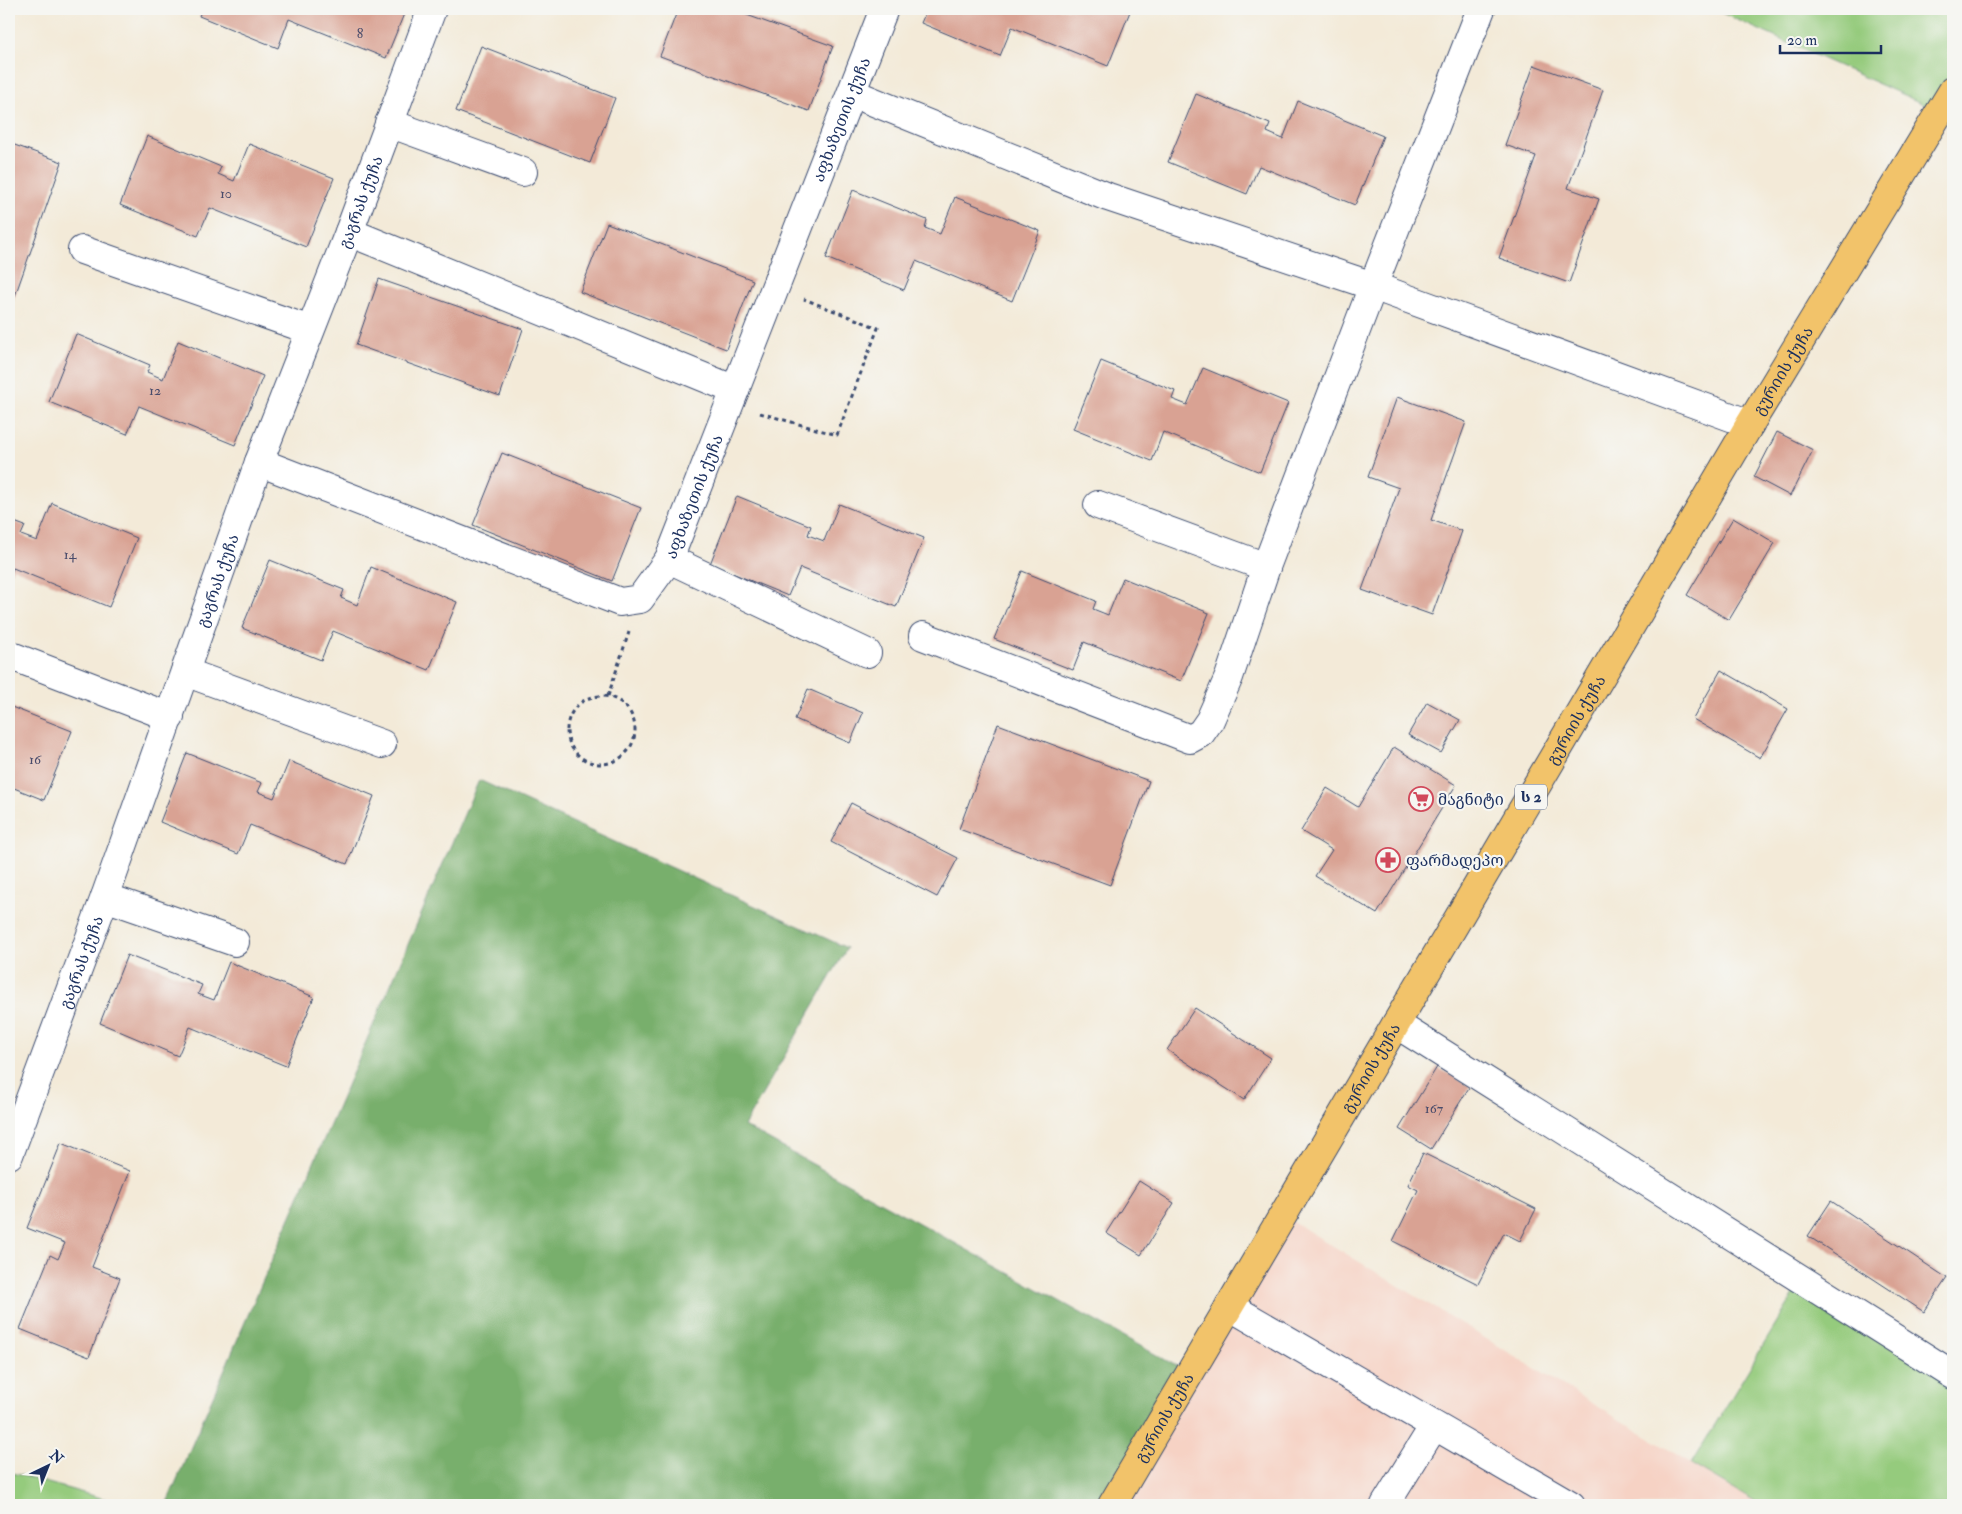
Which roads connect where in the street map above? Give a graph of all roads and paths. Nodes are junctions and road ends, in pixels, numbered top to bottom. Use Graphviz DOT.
graph roads {
  1 [pos="432,9"];
  2 [pos="884,9"];
  3 [pos="1481,9"];
  4 [pos="1953,90"];
  5 [pos="852,93"];
  6 [pos="389,123"];
  7 [pos="523,172"];
  8 [pos="349,232"];
  9 [pos="82,250"];
  10 [pos="1373,286"];
  11 [pos="776,288"];
  12 [pos="310,330"];
  13 [pos="732,397"];
  14 [pos="1750,424"];
  15 [pos="259,462"];
  16 [pos="1098,505"];
  17 [pos="669,559"];
  18 [pos="1266,567"];
  19 [pos="640,598"];
  20 [pos="923,636"];
  21 [pos="867,653"];
  22 [pos="9,655"];
  23 [pos="185,672"];
  24 [pos="608,696"];
  25 [pos="170,717"];
  26 [pos="382,744"];
  27 [pos="105,896"];
  28 [pos="235,942"];
  29 [pos="1396,1024"];
  30 [pos="16,1117"];
  31 [pos="9,1155"];
  32 [pos="1229,1306"];
  33 [pos="1953,1375"];
  34 [pos="1434,1426"];
  35 [pos="1112,1505"];
  36 [pos="1385,1505"];
  37 [pos="1571,1505"];
  1 -- 6 [label="street, გაგრას ქუჩა"];
  2 -- 5 [label="street, აფხაზეთის ქუჩა"];
  3 -- 10 [label="street"];
  4 -- 14 [label="highway, გურიის ქუჩა / ს 2"];
  5 -- 10 [label="street"];
  5 -- 11 [label="street, აფხაზეთის ქუჩა"];
  6 -- 7 [label="street"];
  6 -- 8 [label="street, გაგრას ქუჩა"];
  8 -- 12 [label="street, გაგრას ქუჩა"];
  8 -- 13 [label="street"];
  9 -- 12 [label="street"];
  10 -- 14 [label="street"];
  10 -- 18 [label="street"];
  11 -- 13 [label="street, აფხაზეთის ქუჩა"];
  11 -- 13 [label="path"];
  12 -- 15 [label="street, გაგრას ქუჩა"];
  13 -- 17 [label="street, აფხაზეთის ქუჩა"];
  14 -- 29 [label="highway, გურიის ქუჩა / ს 2"];
  15 -- 19 [label="street"];
  15 -- 23 [label="street, გაგრას ქუჩა"];
  16 -- 18 [label="street"];
  17 -- 19 [label="street, აფხაზეთის ქუჩა"];
  17 -- 21 [label="street"];
  18 -- 20 [label="street"];
  19 -- 24 [label="path"];
  22 -- 25 [label="street"];
  23 -- 25 [label="street, გაგრას ქუჩა"];
  23 -- 26 [label="street"];
  24 -- 24 [label="path"];
  25 -- 27 [label="street, გაგრას ქუჩა"];
  27 -- 28 [label="street"];
  27 -- 30 [label="street, გაგრას ქუჩა"];
  29 -- 32 [label="highway, გურიის ქუჩა / ს 2"];
  29 -- 33 [label="street"];
  30 -- 31 [label="street, გაგრას ქუჩა"];
  32 -- 34 [label="street"];
  32 -- 35 [label="highway, გურიის ქუჩა / ს 2"];
  34 -- 36 [label="street"];
  34 -- 37 [label="street"];
}
